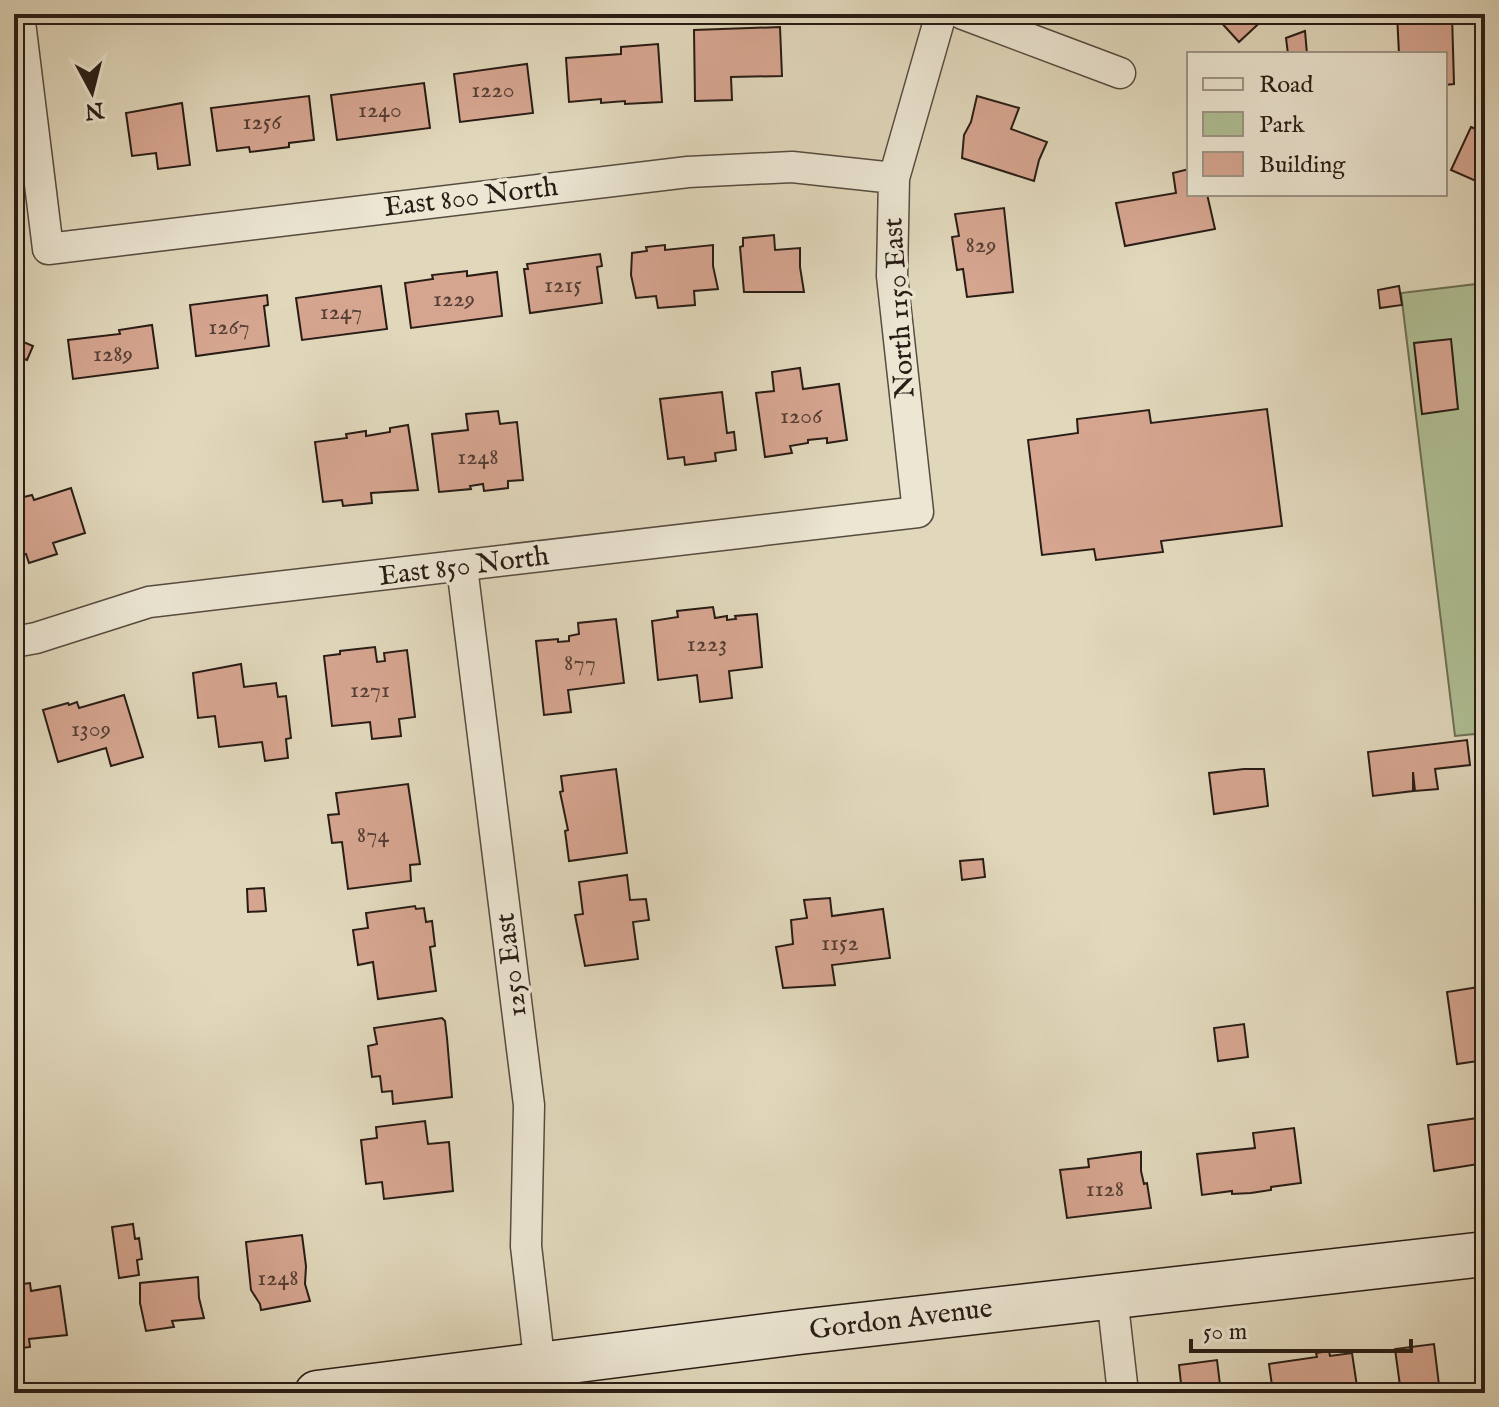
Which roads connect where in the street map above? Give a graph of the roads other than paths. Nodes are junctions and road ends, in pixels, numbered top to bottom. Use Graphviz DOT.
graph roads {
  1 [pos="19,14"];
  2 [pos="941,14"];
  3 [pos="963,14"];
  4 [pos="1120,73"];
  5 [pos="894,178"];
  6 [pos="918,512"];
  7 [pos="462,567"];
  8 [pos="14,642"];
  9 [pos="1485,1254"];
  10 [pos="1112,1296"];
  11 [pos="542,1379"];
  12 [pos="317,1393"];
  13 [pos="1123,1393"];
  1 -- 5 [label="street, East 800 North"];
  2 -- 5 [label="street, North 1150 East"];
  3 -- 4 [label="street"];
  5 -- 6 [label="street, North 1150 East"];
  6 -- 7 [label="street, East 850 North"];
  7 -- 8 [label="street, East 850 North"];
  7 -- 11 [label="street, 1250 East"];
  9 -- 10 [label="main road, Gordon Avenue"];
  10 -- 11 [label="main road, Gordon Avenue"];
  10 -- 13 [label="street"];
  11 -- 12 [label="main road, Gordon Avenue"];
}
